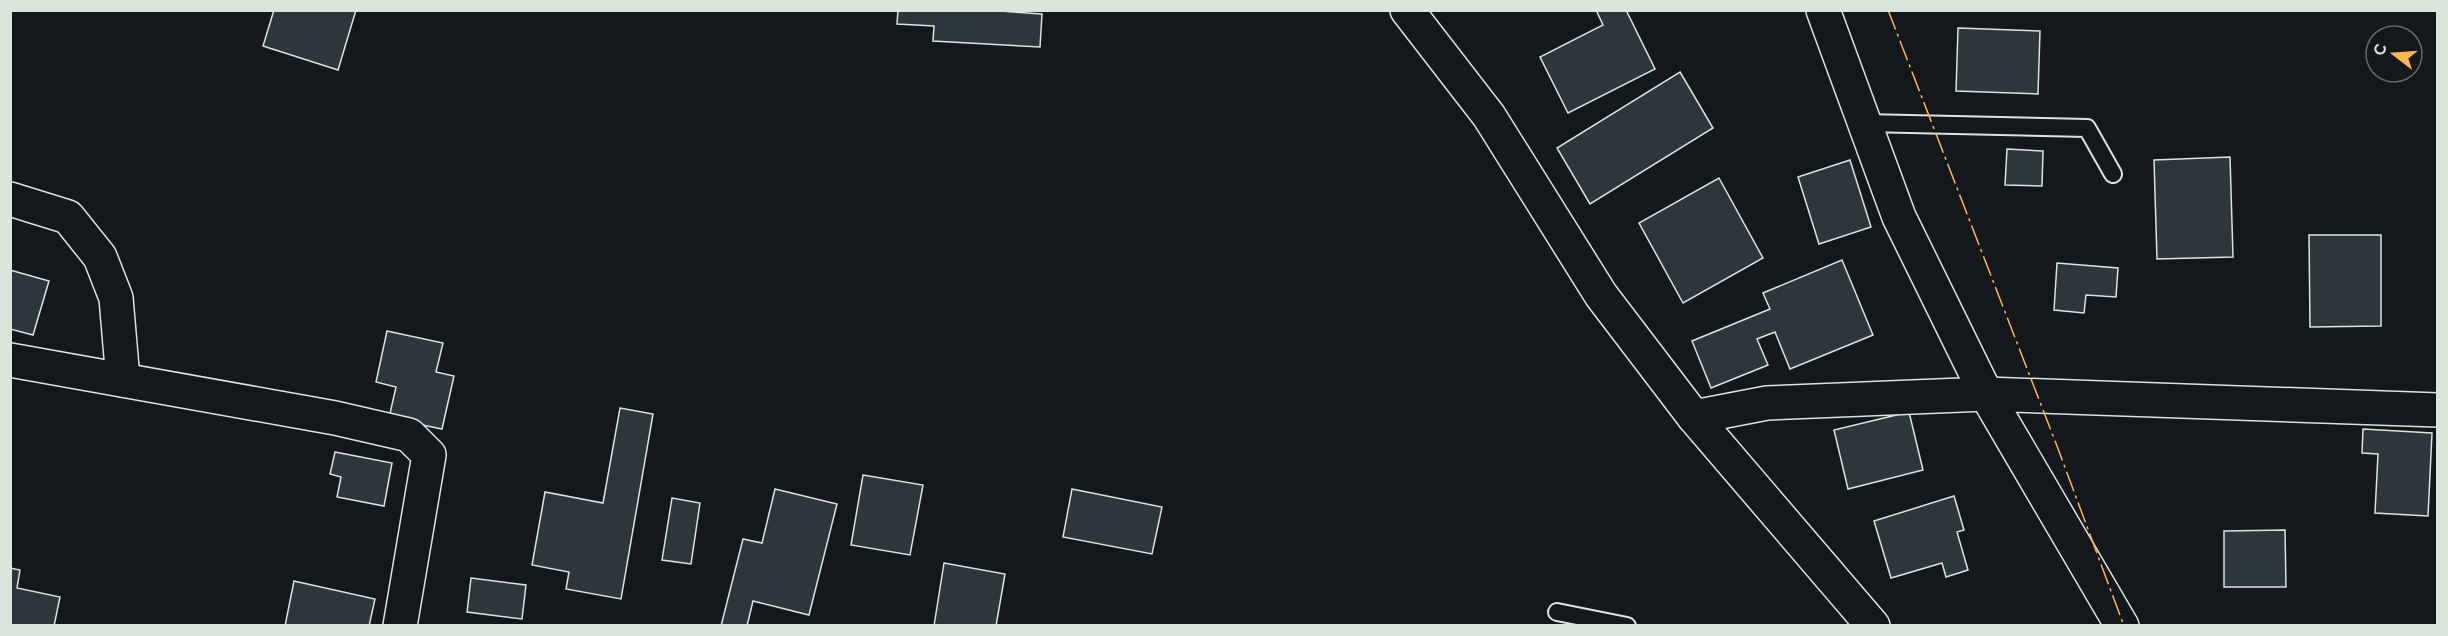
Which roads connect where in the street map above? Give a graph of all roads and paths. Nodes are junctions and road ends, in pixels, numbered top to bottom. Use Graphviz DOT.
graph roads {
  1 [pos="1407,10"];
  2 [pos="1823,10"];
  3 [pos="1864,123"];
  4 [pos="2113,174"];
  5 [pos="10,199"];
  6 [pos="10,360"];
  7 [pos="123,380"];
  8 [pos="1986,394"];
  9 [pos="2438,410"];
  10 [pos="1694,417"];
  11 [pos="1557,612"];
  12 [pos="400,626"];
  13 [pos="1627,626"];
  14 [pos="1873,626"];
  15 [pos="2122,626"];
  1 -- 10 [label="street"];
  2 -- 3 [label="street"];
  3 -- 4 [label="lane"];
  3 -- 8 [label="street"];
  5 -- 7 [label="street"];
  6 -- 7 [label="street"];
  7 -- 12 [label="street"];
  8 -- 9 [label="street"];
  8 -- 10 [label="street"];
  8 -- 15 [label="street"];
  10 -- 14 [label="street"];
  11 -- 13 [label="lane"];
}
